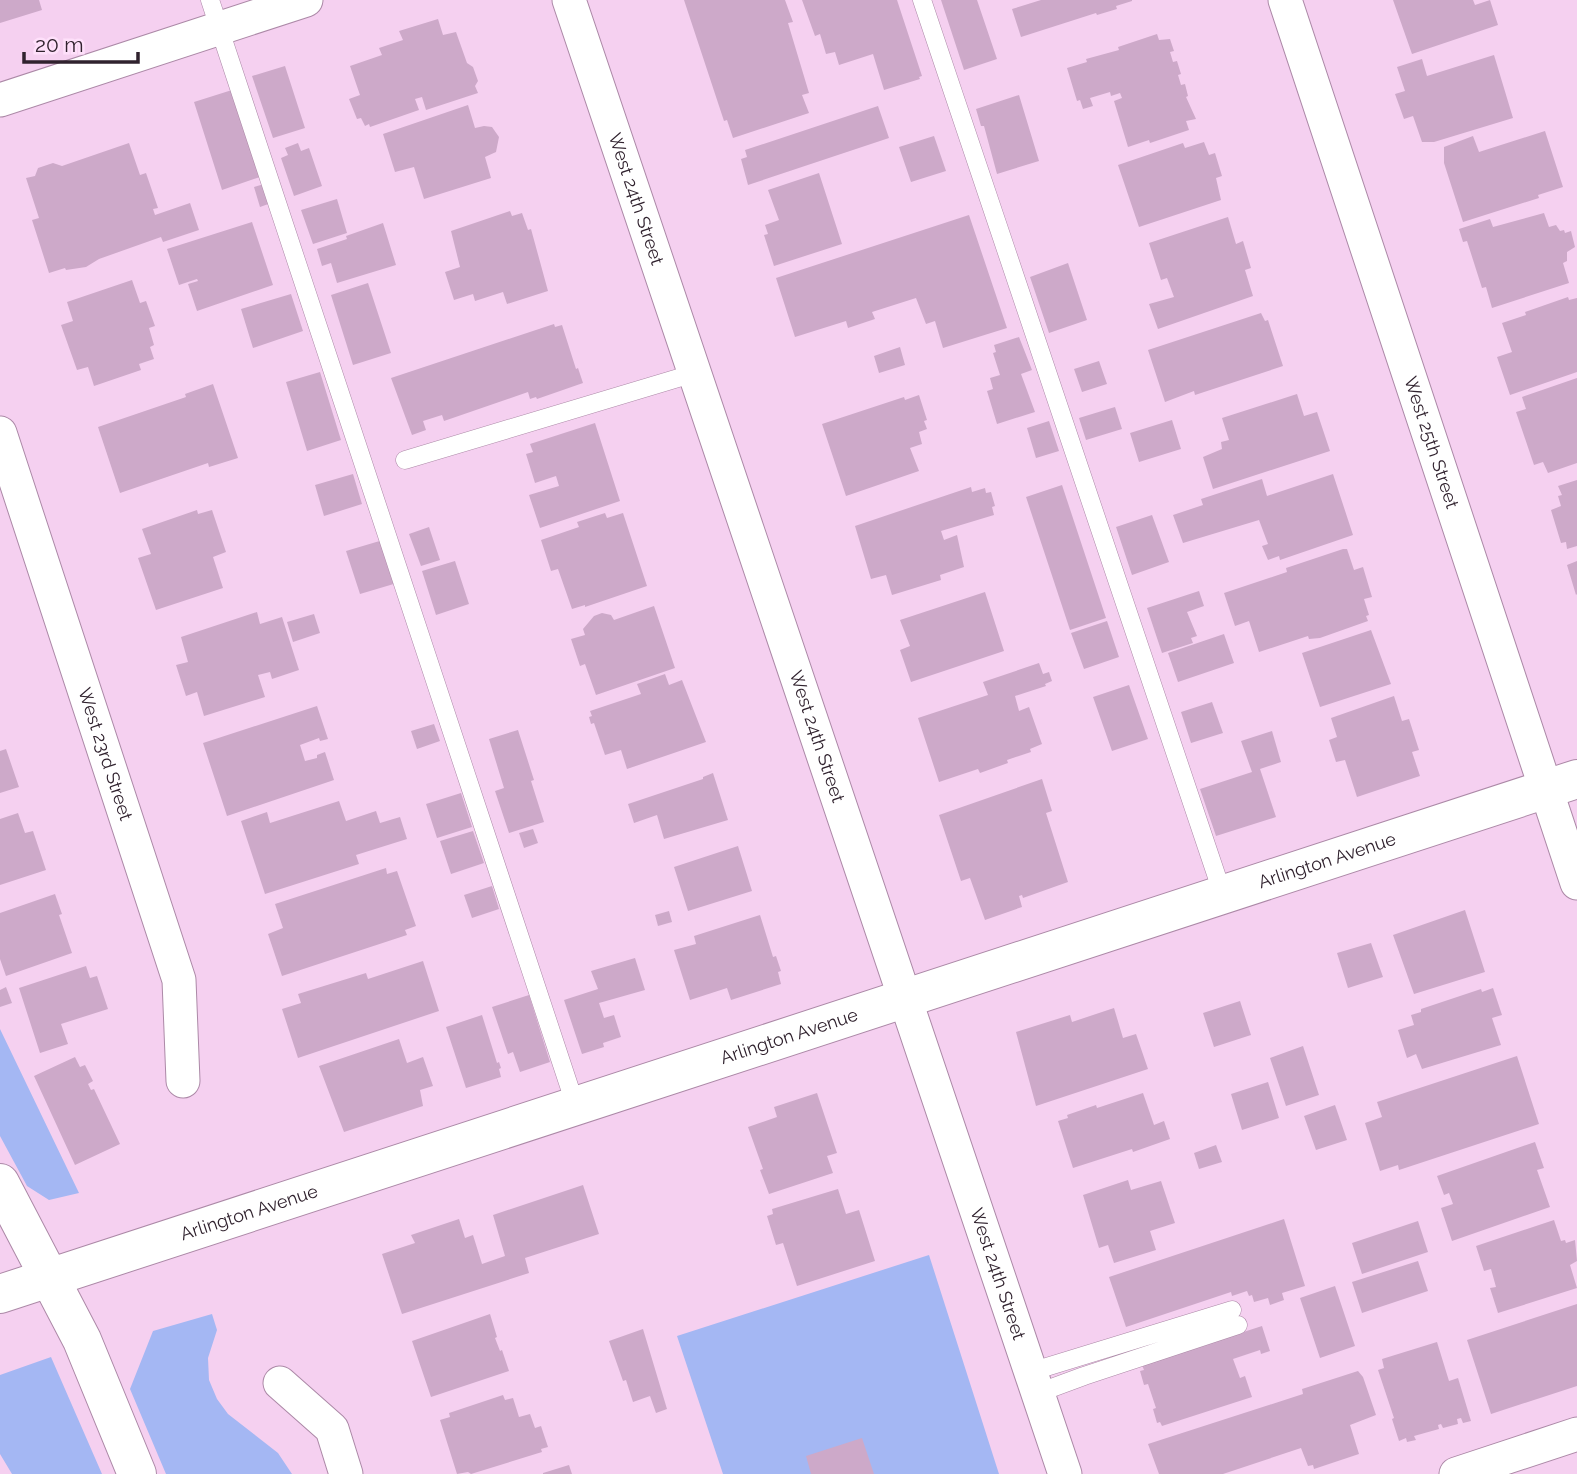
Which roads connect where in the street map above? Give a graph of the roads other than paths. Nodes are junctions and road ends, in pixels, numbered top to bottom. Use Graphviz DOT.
graph roads {
  1 [pos="306,0"];
  2 [pos="569,0"];
  3 [pos="922,0"];
  4 [pos="1285,0"];
  5 [pos="215,14"];
  6 [pos="0,100"];
  7 [pos="695,373"];
  8 [pos="0,433"];
  9 [pos="405,460"];
  10 [pos="1562,784"];
  11 [pos="1577,883"];
  12 [pos="1223,895"];
  13 [pos="905,999"];
  14 [pos="183,1081"];
  15 [pos="576,1107"];
  16 [pos="0,1183"];
  17 [pos="50,1277"];
  18 [pos="4,1293"];
  19 [pos="1235,1318"];
  20 [pos="1034,1382"];
  21 [pos="280,1383"];
  22 [pos="1577,1434"];
  23 [pos="137,1474"];
  24 [pos="346,1474"];
  25 [pos="1065,1474"];
  26 [pos="1456,1474"];
  1 -- 5 [label="street"];
  2 -- 7 [label="street, West 24th Street"];
  3 -- 12 [label="lane"];
  4 -- 10 [label="street, West 25th Street"];
  5 -- 6 [label="street"];
  5 -- 15 [label="lane"];
  7 -- 9 [label="lane"];
  7 -- 13 [label="street, West 24th Street"];
  8 -- 14 [label="street, West 23rd Street"];
  10 -- 11 [label="street, West 25th Street"];
  10 -- 12 [label="main road, Arlington Avenue"];
  12 -- 13 [label="main road, Arlington Avenue"];
  13 -- 15 [label="main road, Arlington Avenue"];
  13 -- 20 [label="street, West 24th Street"];
  15 -- 17 [label="main road, Arlington Avenue"];
  16 -- 17 [label="main road"];
  17 -- 18 [label="main road, Arlington Avenue"];
  17 -- 23 [label="main road"];
  19 -- 20 [label="lane"];
  20 -- 25 [label="street, West 24th Street"];
  21 -- 24 [label="street"];
  22 -- 26 [label="street"];
}
